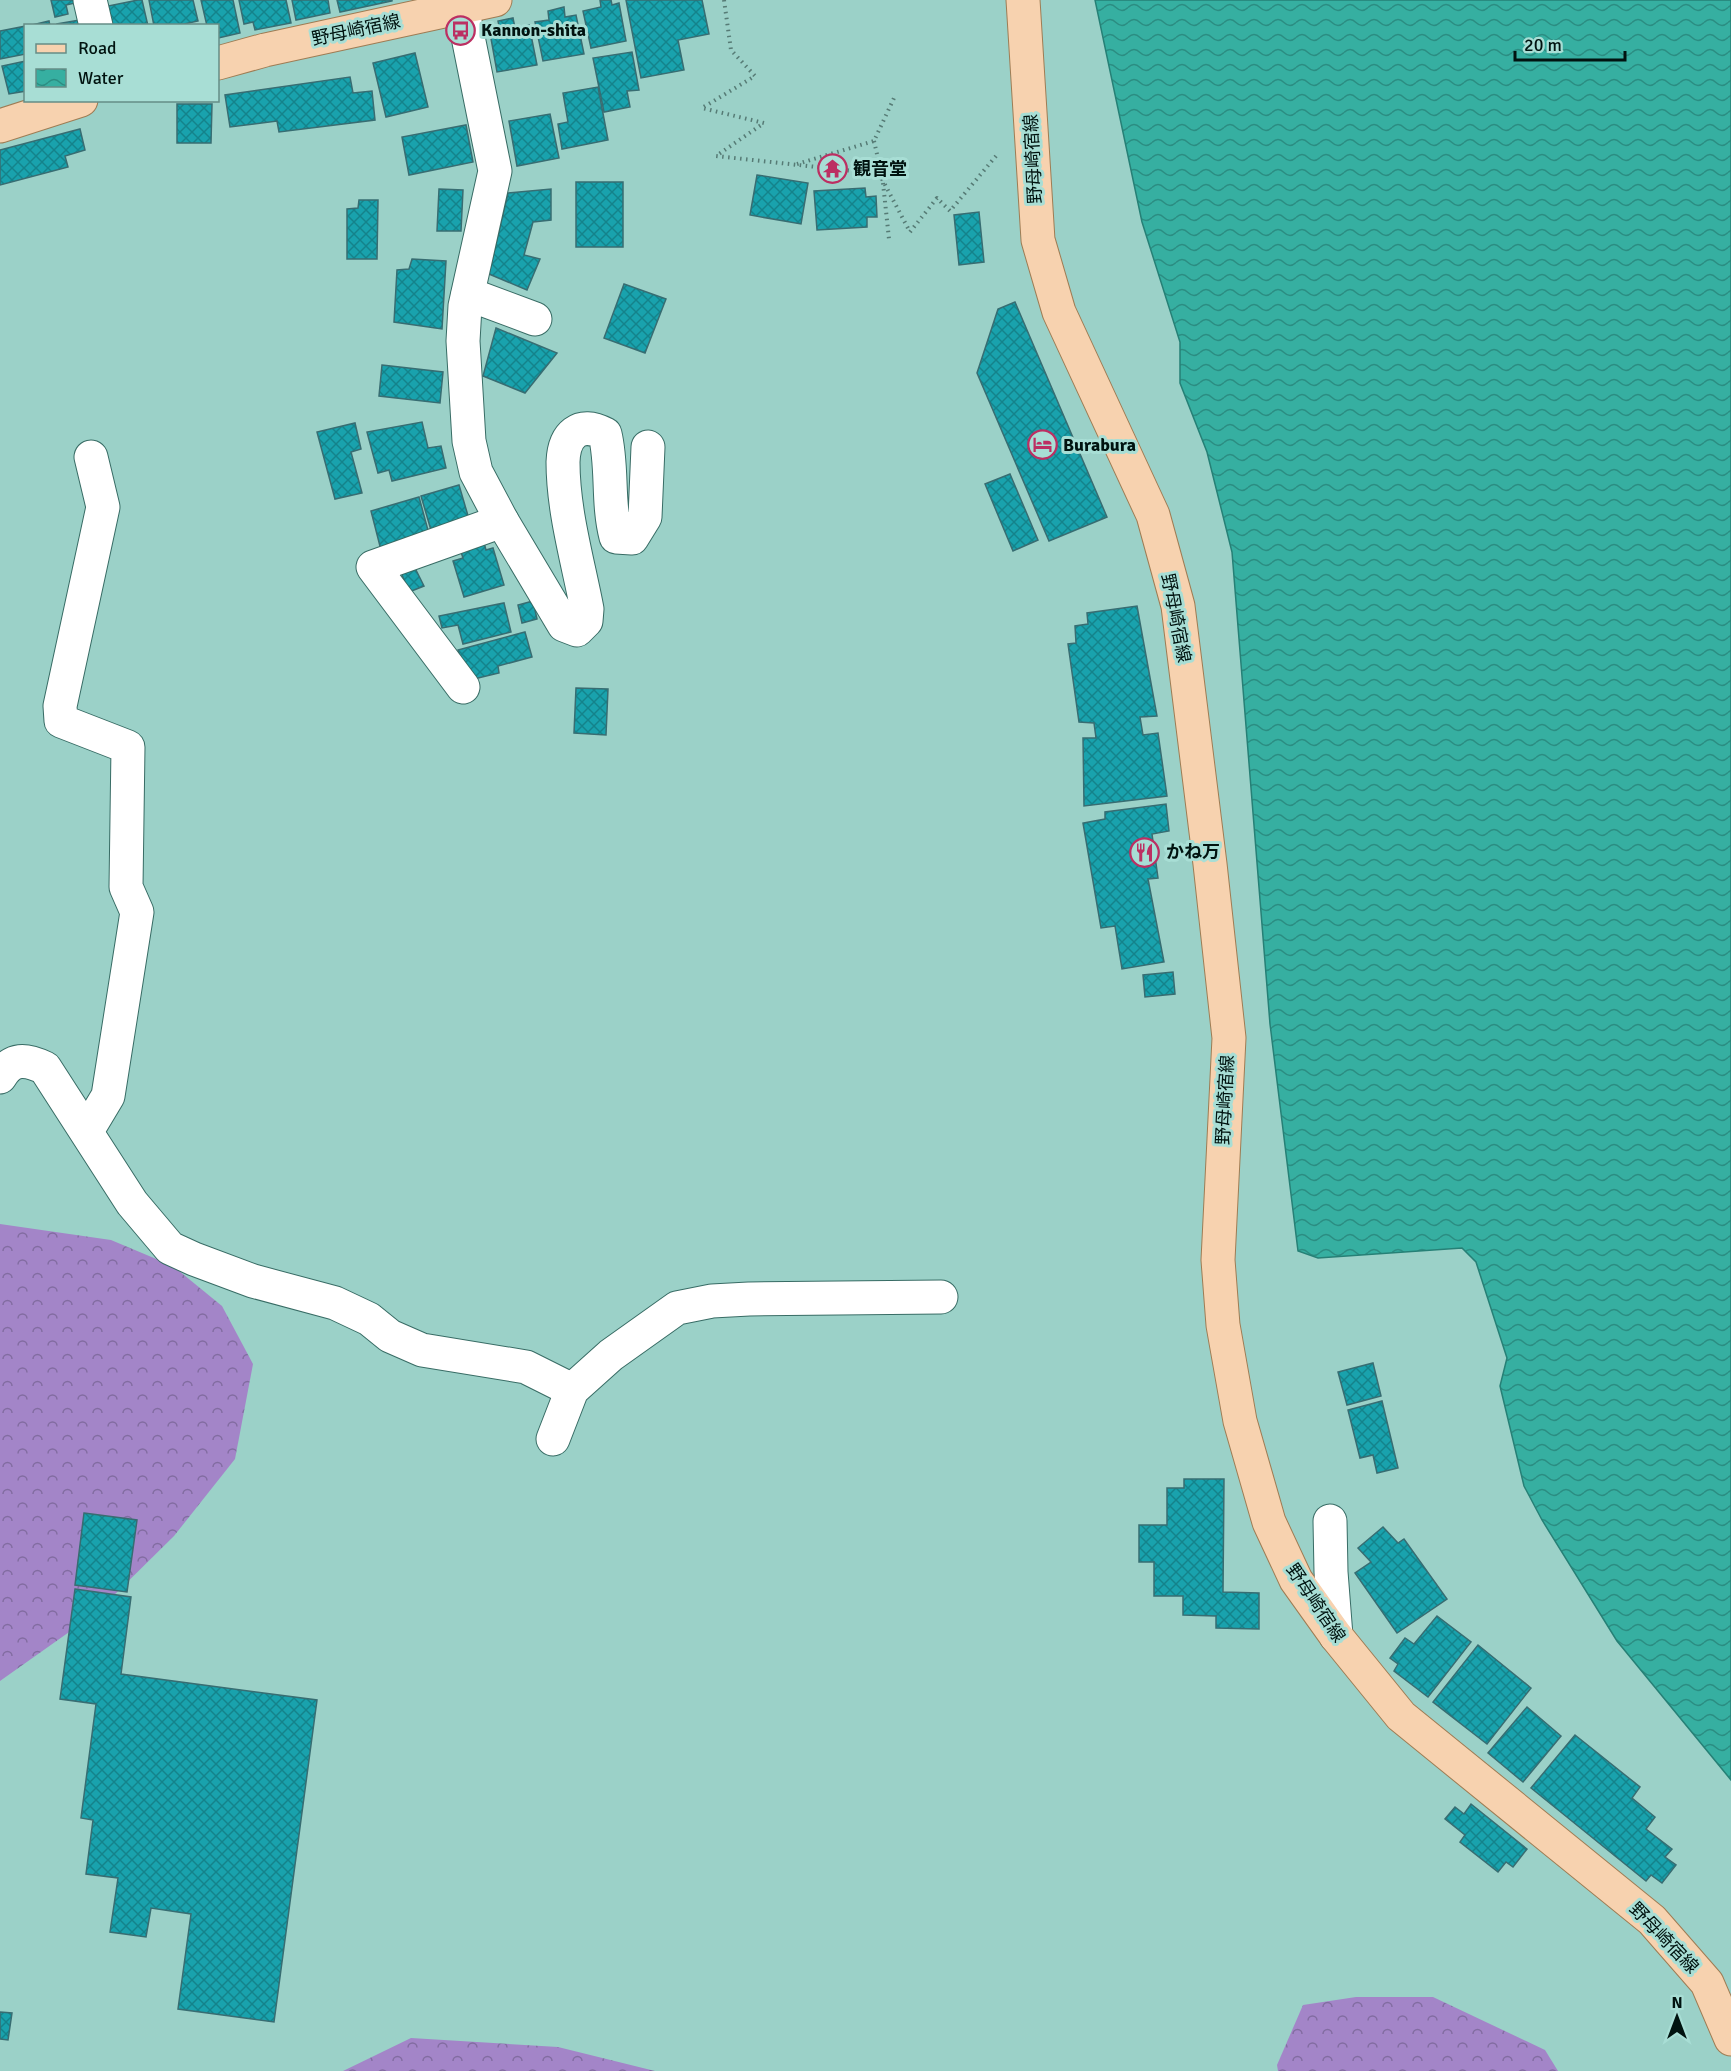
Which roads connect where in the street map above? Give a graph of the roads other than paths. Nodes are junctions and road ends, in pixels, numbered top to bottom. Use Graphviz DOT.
graph roads {
  1 [pos="90,0"];
  2 [pos="495,0"];
  3 [pos="1023,0"];
  4 [pos="462,7"];
  5 [pos="414,8"];
  6 [pos="96,24"];
  7 [pos="219,63"];
  8 [pos="75,102"];
  9 [pos="0,126"];
  10 [pos="468,294"];
  11 [pos="535,319"];
  12 [pos="648,447"];
  13 [pos="91,457"];
  14 [pos="502,521"];
  15 [pos="463,687"];
  16 [pos="0,1077"];
  17 [pos="87,1131"];
  18 [pos="941,1297"];
  19 [pos="572,1390"];
  20 [pos="554,1439"];
  21 [pos="1330,1521"];
  22 [pos="1336,1636"];
  23 [pos="1731,2039"];
  1 -- 6 [label="street"];
  2 -- 4 [label="main road, 野母崎宿線"];
  3 -- 22 [label="main road, 野母崎宿線"];
  4 -- 5 [label="main road, 野母崎宿線"];
  4 -- 10 [label="street"];
  5 -- 7 [label="main road, 野母崎宿線"];
  8 -- 9 [label="main road"];
  10 -- 11 [label="street"];
  10 -- 14 [label="street"];
  12 -- 14 [label="street"];
  13 -- 17 [label="street"];
  14 -- 15 [label="street"];
  16 -- 17 [label="street"];
  17 -- 19 [label="street"];
  18 -- 19 [label="street"];
  19 -- 20 [label="street"];
  21 -- 22 [label="street"];
  22 -- 23 [label="main road, 野母崎宿線"];
}
